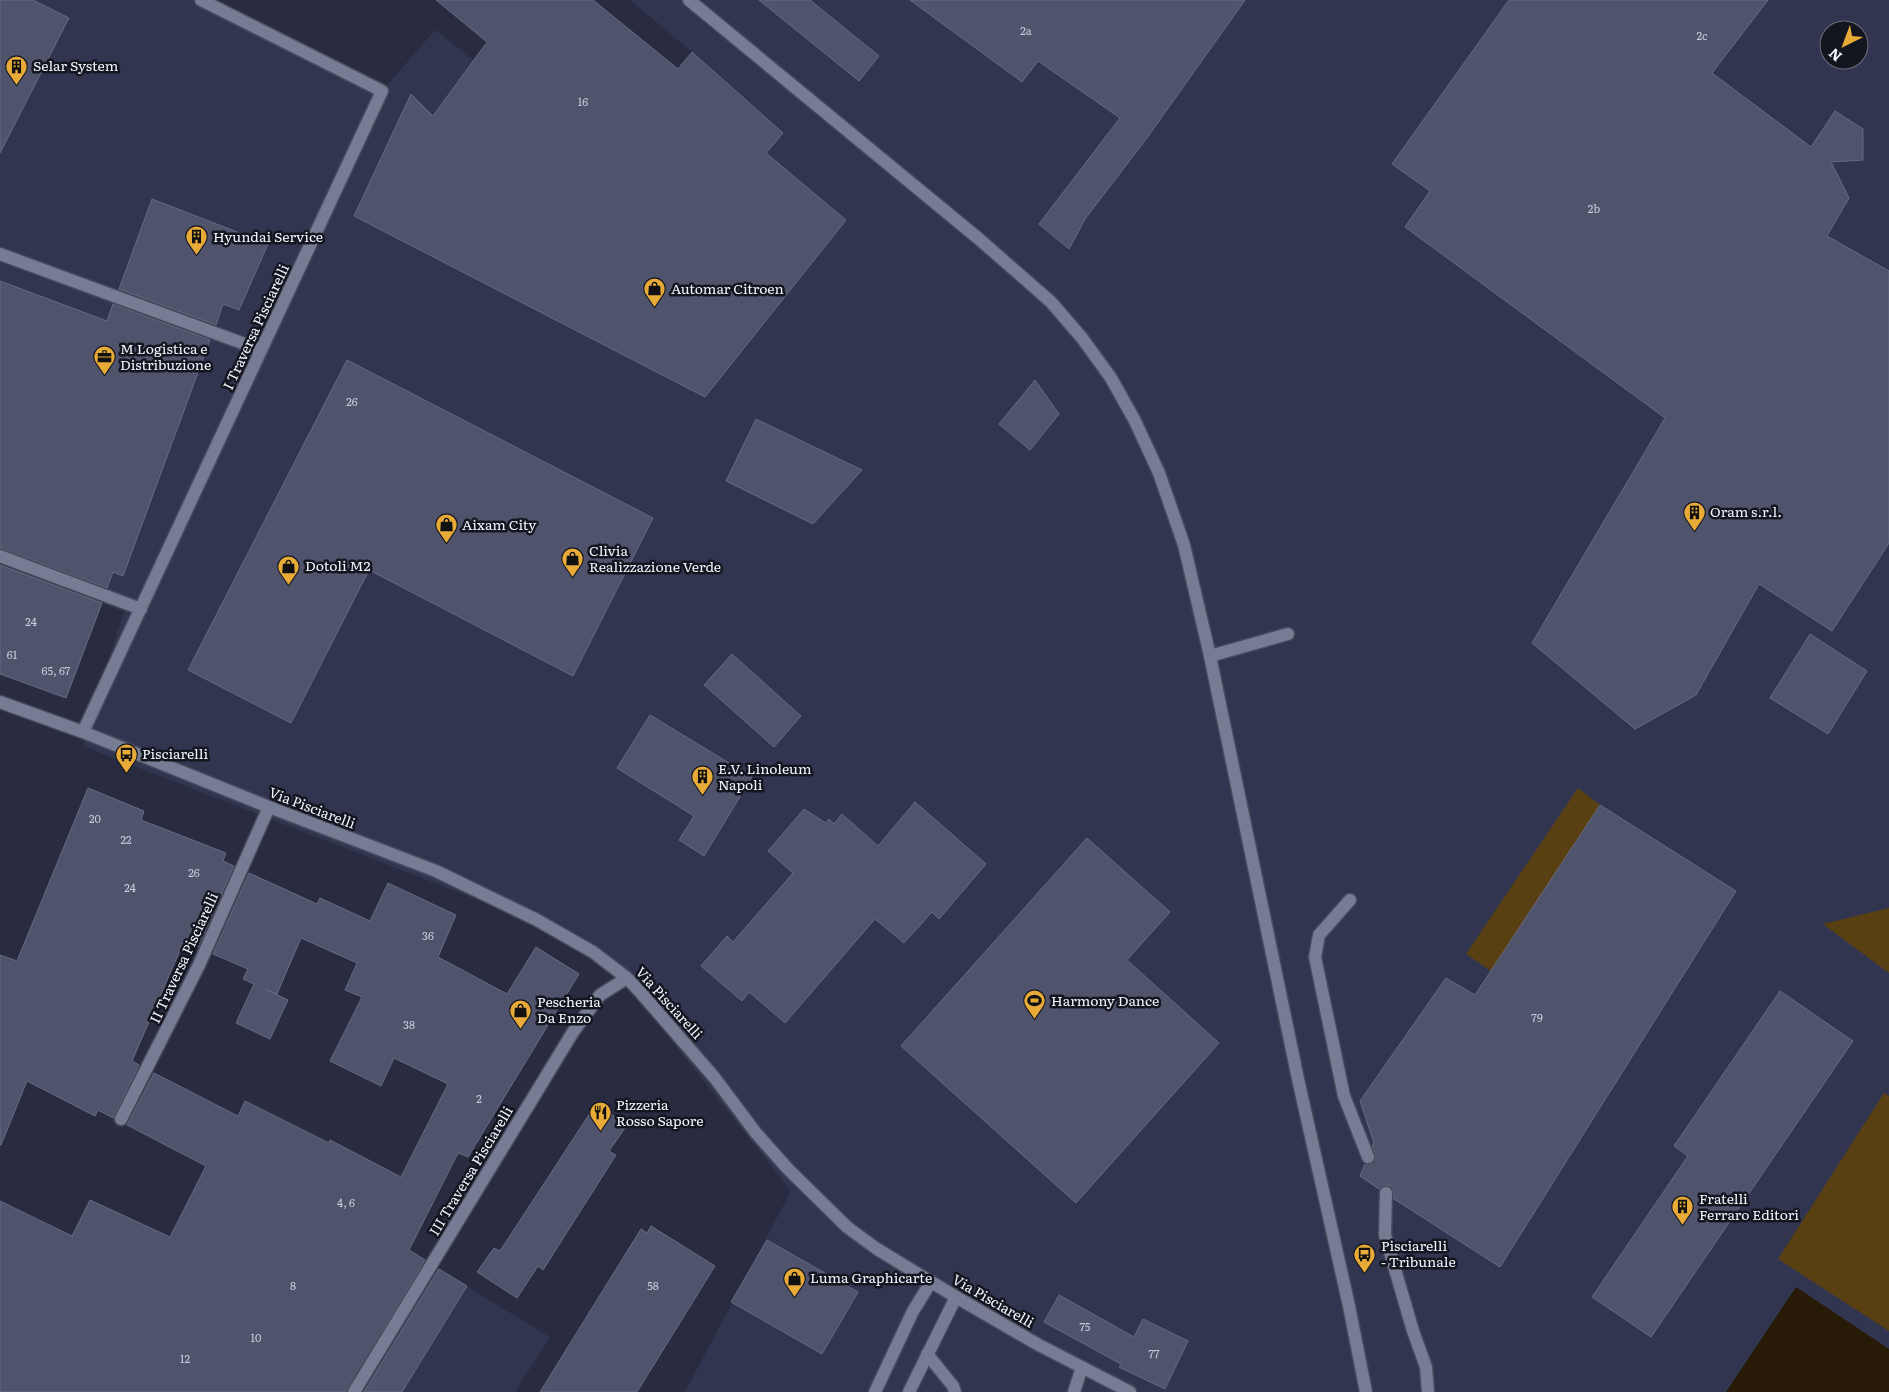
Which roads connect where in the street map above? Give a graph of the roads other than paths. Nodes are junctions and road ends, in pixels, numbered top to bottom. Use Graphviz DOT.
graph roads {
  1 [pos="202,0"];
  2 [pos="689,0"];
  3 [pos="0,254"];
  4 [pos="261,350"];
  5 [pos="0,556"];
  6 [pos="141,609"];
  7 [pos="1288,634"];
  8 [pos="1210,656"];
  9 [pos="0,702"];
  10 [pos="83,732"];
  11 [pos="269,807"];
  12 [pos="1350,900"];
  13 [pos="627,978"];
  14 [pos="121,1120"];
  15 [pos="1368,1157"];
  16 [pos="1386,1193"];
  17 [pos="931,1282"];
  18 [pos="956,1297"];
  19 [pos="928,1354"];
  20 [pos="1082,1367"];
  21 [pos="354,1392"];
  22 [pos="875,1392"];
  23 [pos="909,1392"];
  24 [pos="956,1392"];
  25 [pos="1074,1392"];
  26 [pos="1130,1392"];
  27 [pos="1366,1392"];
  28 [pos="1428,1392"];
  1 -- 4 [label="street, I Traversa Pisciarelli"];
  2 -- 8 [label="street"];
  3 -- 4 [label="street"];
  4 -- 6 [label="street, I Traversa Pisciarelli"];
  5 -- 6 [label="street"];
  6 -- 10 [label="street, I Traversa Pisciarelli"];
  7 -- 8 [label="street"];
  8 -- 27 [label="street"];
  9 -- 10 [label="street, Via Pisciarelli"];
  10 -- 11 [label="street, Via Pisciarelli"];
  11 -- 13 [label="street, Via Pisciarelli"];
  11 -- 14 [label="street, II Traversa Pisciarelli"];
  12 -- 15 [label="street"];
  13 -- 17 [label="street, Via Pisciarelli"];
  13 -- 21 [label="street, III Traversa Pisciarelli"];
  16 -- 28 [label="street"];
  17 -- 18 [label="street, Via Pisciarelli"];
  17 -- 22 [label="street"];
  18 -- 19 [label="street"];
  18 -- 20 [label="street, Via Pisciarelli"];
  19 -- 23 [label="street"];
  19 -- 24 [label="street"];
  20 -- 25 [label="street"];
  20 -- 26 [label="street, Via Pisciarelli"];
}
